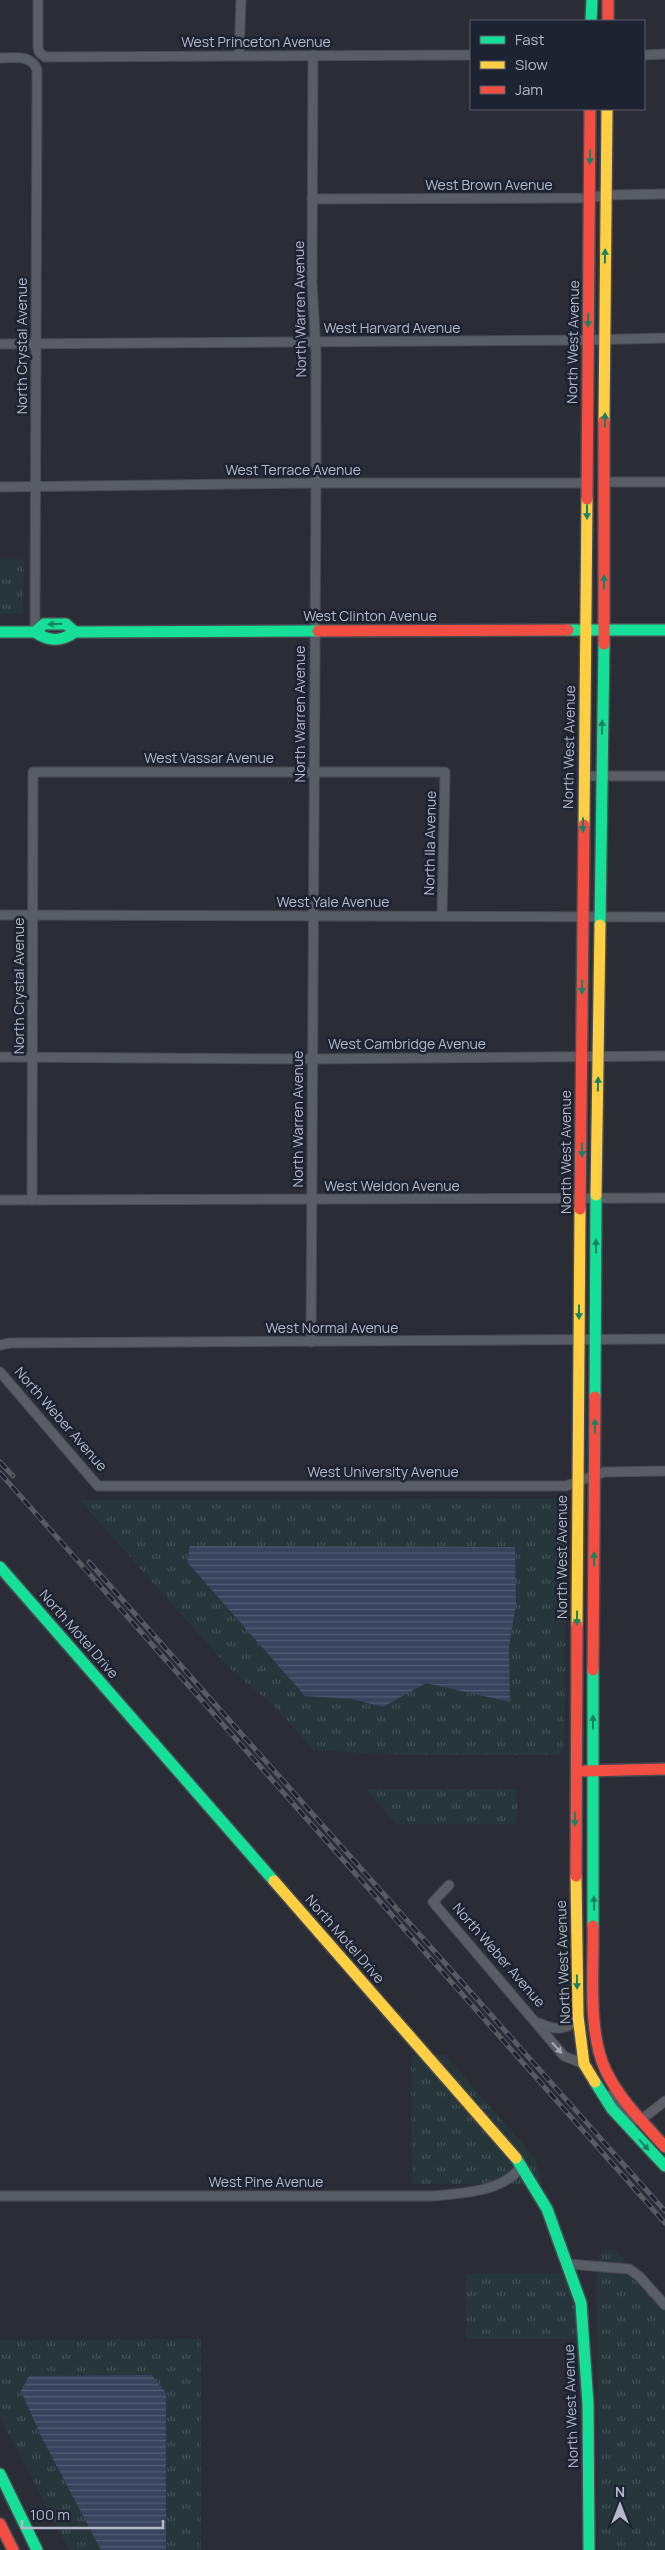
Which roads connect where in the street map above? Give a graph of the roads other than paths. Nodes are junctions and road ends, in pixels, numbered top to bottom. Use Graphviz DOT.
graph roads {
  1 [pos="38,0"];
  2 [pos="241,0"];
  3 [pos="592,0"];
  4 [pos="608,0"];
  5 [pos="591,20"];
  6 [pos="608,20"];
  7 [pos="665,54"];
  8 [pos="313,55"];
  9 [pos="470,55"];
  10 [pos="645,55"];
  11 [pos="239,56"];
  12 [pos="0,58"];
  13 [pos="590,110"];
  14 [pos="607,110"];
  15 [pos="665,194"];
  16 [pos="606,195"];
  17 [pos="589,198"];
  18 [pos="312,199"];
  19 [pos="665,338"];
  20 [pos="588,340"];
  21 [pos="604,340"];
  22 [pos="315,342"];
  23 [pos="0,344"];
  24 [pos="36,344"];
  25 [pos="605,482"];
  26 [pos="665,482"];
  27 [pos="316,483"];
  28 [pos="587,483"];
  29 [pos="35,486"];
  30 [pos="0,487"];
  31 [pos="665,630"];
  32 [pos="314,631"];
  33 [pos="587,631"];
  34 [pos="604,631"];
  35 [pos="0,632"];
  36 [pos="34,632"];
  37 [pos="33,772"];
  38 [pos="313,772"];
  39 [pos="445,772"];
  40 [pos="584,776"];
  41 [pos="601,776"];
  42 [pos="665,776"];
  43 [pos="0,915"];
  44 [pos="33,915"];
  45 [pos="313,916"];
  46 [pos="442,916"];
  47 [pos="665,917"];
  48 [pos="582,918"];
  49 [pos="600,918"];
  50 [pos="665,1056"];
  51 [pos="0,1057"];
  52 [pos="33,1057"];
  53 [pos="581,1057"];
  54 [pos="598,1057"];
  55 [pos="312,1059"];
  56 [pos="665,1198"];
  57 [pos="581,1199"];
  58 [pos="596,1199"];
  59 [pos="0,1200"];
  60 [pos="32,1200"];
  61 [pos="312,1200"];
  62 [pos="665,1339"];
  63 [pos="579,1340"];
  64 [pos="595,1340"];
  65 [pos="311,1342"];
  66 [pos="0,1345"];
  67 [pos="0,1372"];
  68 [pos="665,1471"];
  69 [pos="595,1475"];
  70 [pos="577,1482"];
  71 [pos="98,1486"];
  72 [pos="0,1567"];
  73 [pos="665,1769"];
  74 [pos="576,1770"];
  75 [pos="592,1770"];
  76 [pos="575,1868"];
  77 [pos="449,1885"];
  78 [pos="594,1936"];
  79 [pos="576,1950"];
  80 [pos="594,1996"];
  81 [pos="578,2016"];
  82 [pos="538,2023"];
  83 [pos="584,2064"];
  84 [pos="592,2077"];
  85 [pos="665,2101"];
  86 [pos="641,2120"];
  87 [pos="665,2147"];
  88 [pos="522,2165"];
  89 [pos="665,2166"];
  90 [pos="0,2196"];
  91 [pos="568,2264"];
  92 [pos="665,2305"];
  93 [pos="0,2474"];
  94 [pos="20,2517"];
  95 [pos="0,2524"];
  96 [pos="13,2550"];
  97 [pos="37,2550"];
  98 [pos="40,2550"];
  99 [pos="589,2550"];
  1 -- 11 [label="street, West Princeton Avenue"];
  2 -- 11 [label="street"];
  3 -- 5 [label="main road"];
  4 -- 6 [label="main road"];
  7 -- 10 [label="street"];
  8 -- 9 [label="street, West Princeton Avenue"];
  8 -- 11 [label="street, West Princeton Avenue"];
  8 -- 18 [label="street, North Warren Avenue"];
  12 -- 24 [label="street, North Crystal Avenue"];
  13 -- 17 [label="main road, North West Avenue, one-way"];
  14 -- 16 [label="main road"];
  15 -- 16 [label="street, West Brown Avenue"];
  16 -- 17 [label="street, West Brown Avenue"];
  21 -- 16 [label="main road, one-way"];
  17 -- 18 [label="street, West Brown Avenue"];
  17 -- 20 [label="main road, North West Avenue, one-way"];
  18 -- 22 [label="street, North Warren Avenue"];
  19 -- 21 [label="street, West Harvard Avenue"];
  20 -- 21 [label="street, West Harvard Avenue"];
  20 -- 22 [label="street, West Harvard Avenue"];
  20 -- 28 [label="main road, North West Avenue"];
  25 -- 21 [label="main road, one-way"];
  22 -- 24 [label="street, West Harvard Avenue"];
  22 -- 27 [label="street, North Warren Avenue"];
  23 -- 24 [label="street, West Harvard Avenue"];
  24 -- 29 [label="street, North Crystal Avenue"];
  25 -- 26 [label="street"];
  34 -- 25 [label="main road, one-way"];
  27 -- 28 [label="street, West Terrace Avenue"];
  27 -- 29 [label="street, West Terrace Avenue"];
  27 -- 32 [label="street, North Warren Avenue"];
  28 -- 33 [label="main road, North West Avenue, one-way"];
  29 -- 30 [label="street, West Terrace Avenue"];
  29 -- 36 [label="street, North Crystal Avenue"];
  31 -- 34 [label="main road, West Clinton Avenue"];
  32 -- 33 [label="main road, West Clinton Avenue"];
  32 -- 36 [label="main road, West Clinton Avenue"];
  32 -- 38 [label="street, North Warren Avenue"];
  33 -- 34 [label="main road, West Clinton Avenue"];
  33 -- 40 [label="main road, North West Avenue"];
  41 -- 34 [label="main road, one-way"];
  35 -- 36 [label="main road, West Clinton Avenue"];
  37 -- 38 [label="street, West Vassar Avenue"];
  37 -- 44 [label="street, North Crystal Avenue"];
  38 -- 39 [label="street, West Vassar Avenue"];
  38 -- 45 [label="street, North Warren Avenue"];
  39 -- 46 [label="street, North Ila Avenue"];
  40 -- 41 [label="street"];
  40 -- 48 [label="main road, North West Avenue, one-way"];
  41 -- 42 [label="street"];
  41 -- 49 [label="main road"];
  43 -- 44 [label="street, West Yale Avenue"];
  44 -- 45 [label="street, West Yale Avenue"];
  44 -- 52 [label="street, North Crystal Avenue"];
  45 -- 46 [label="street, West Yale Avenue"];
  45 -- 55 [label="street, North Warren Avenue"];
  46 -- 48 [label="street, West Yale Avenue"];
  47 -- 49 [label="street, West Yale Avenue"];
  48 -- 49 [label="street, West Yale Avenue"];
  48 -- 53 [label="main road, North West Avenue, one-way"];
  49 -- 54 [label="main road"];
  50 -- 54 [label="street, West Cambridge Avenue"];
  51 -- 52 [label="street, West Cambridge Avenue"];
  52 -- 55 [label="street, West Cambridge Avenue"];
  52 -- 60 [label="street, North Crystal Avenue"];
  53 -- 54 [label="street, West Cambridge Avenue"];
  53 -- 55 [label="street, West Cambridge Avenue"];
  53 -- 57 [label="main road, North West Avenue, one-way"];
  58 -- 54 [label="main road, one-way"];
  55 -- 61 [label="street, North Warren Avenue"];
  56 -- 58 [label="street, West Weldon Avenue"];
  57 -- 58 [label="street, West Weldon Avenue"];
  57 -- 61 [label="street, West Weldon Avenue"];
  57 -- 63 [label="main road, North West Avenue, one-way"];
  64 -- 58 [label="main road, one-way"];
  59 -- 60 [label="street, West Weldon Avenue"];
  60 -- 61 [label="street, West Weldon Avenue"];
  61 -- 65 [label="street, North Warren Avenue"];
  62 -- 64 [label="street, West Normal Avenue"];
  63 -- 64 [label="street, West Normal Avenue"];
  63 -- 65 [label="street, West Normal Avenue"];
  63 -- 70 [label="main road, North West Avenue"];
  69 -- 64 [label="main road, one-way"];
  65 -- 66 [label="street, West Normal Avenue"];
  67 -- 71 [label="street, North Weber Avenue"];
  68 -- 69 [label="street, West University Avenue"];
  69 -- 70 [label="street, West University Avenue"];
  75 -- 69 [label="main road, one-way"];
  70 -- 71 [label="street, West University Avenue"];
  70 -- 74 [label="main road, North West Avenue, one-way"];
  72 -- 88 [label="main road, North Motel Drive"];
  73 -- 75 [label="main road"];
  74 -- 75 [label="main road"];
  74 -- 76 [label="main road, North West Avenue, one-way"];
  78 -- 75 [label="main road, one-way"];
  76 -- 78 [label="main road"];
  76 -- 79 [label="main road, North West Avenue"];
  77 -- 82 [label="street, North Weber Avenue"];
  78 -- 80 [label="main road"];
  79 -- 80 [label="main road"];
  79 -- 81 [label="main road, North West Avenue, one-way"];
  80 -- 86 [label="main road"];
  81 -- 82 [label="street, North Weber Avenue"];
  81 -- 83 [label="main road, North West Avenue"];
  82 -- 83 [label="street, North Weber Avenue, one-way"];
  83 -- 84 [label="main road, North West Avenue"];
  84 -- 86 [label="street"];
  84 -- 89 [label="main road, North West Avenue, one-way"];
  85 -- 86 [label="street"];
  86 -- 87 [label="main road"];
  88 -- 90 [label="street, West Pine Avenue"];
  88 -- 91 [label="main road, North Motel Drive"];
  91 -- 92 [label="street"];
  91 -- 99 [label="main road, North West Avenue"];
  93 -- 94 [label="main road"];
  94 -- 97 [label="main road"];
  94 -- 98 [label="main road"];
  95 -- 96 [label="main road"];
}
